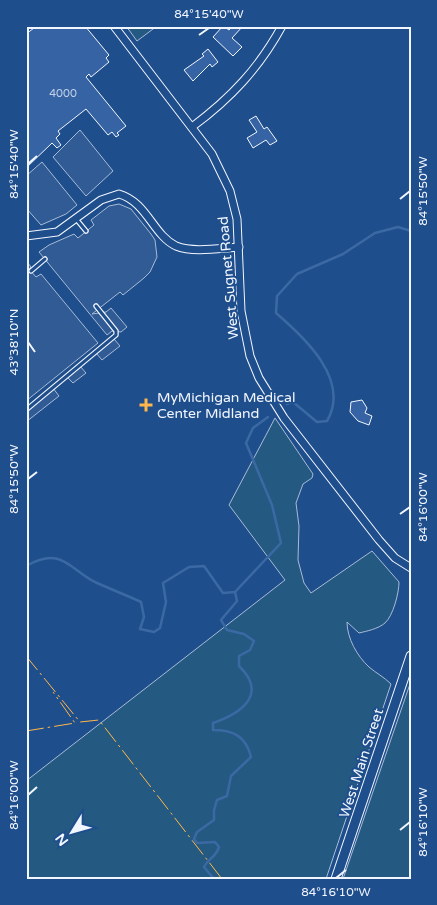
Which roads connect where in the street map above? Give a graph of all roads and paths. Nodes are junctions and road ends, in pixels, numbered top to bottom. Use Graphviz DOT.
graph roads {
  1 [pos="114,26"];
  2 [pos="282,26"];
  3 [pos="192,127"];
  4 [pos="77,220"];
  5 [pos="86,231"];
  6 [pos="26,236"];
  7 [pos="239,247"];
  8 [pos="45,259"];
  9 [pos="30,271"];
  10 [pos="96,306"];
  11 [pos="90,349"];
  12 [pos="94,355"];
  13 [pos="74,362"];
  14 [pos="79,367"];
  15 [pos="59,374"];
  16 [pos="63,380"];
  17 [pos="44,387"];
  18 [pos="48,392"];
  19 [pos="28,400"];
  20 [pos="33,405"];
  21 [pos="26,410"];
  22 [pos="411,568"];
  23 [pos="411,656"];
  24 [pos="336,879"];
  1 -- 3 [label="street, West Sugnet Road"];
  2 -- 3 [label="street"];
  3 -- 7 [label="street, West Sugnet Road"];
  4 -- 5 [label="lane"];
  4 -- 6 [label="street"];
  4 -- 7 [label="street"];
  7 -- 22 [label="street, West Sugnet Road"];
  8 -- 9 [label="lane"];
  10 -- 12 [label="lane"];
  11 -- 12 [label="lane"];
  12 -- 14 [label="lane"];
  13 -- 14 [label="lane"];
  14 -- 16 [label="lane"];
  15 -- 16 [label="lane"];
  16 -- 18 [label="lane"];
  17 -- 18 [label="lane"];
  18 -- 20 [label="lane"];
  19 -- 20 [label="lane"];
  20 -- 21 [label="lane"];
  23 -- 24 [label="street, West Main Street"];
}
